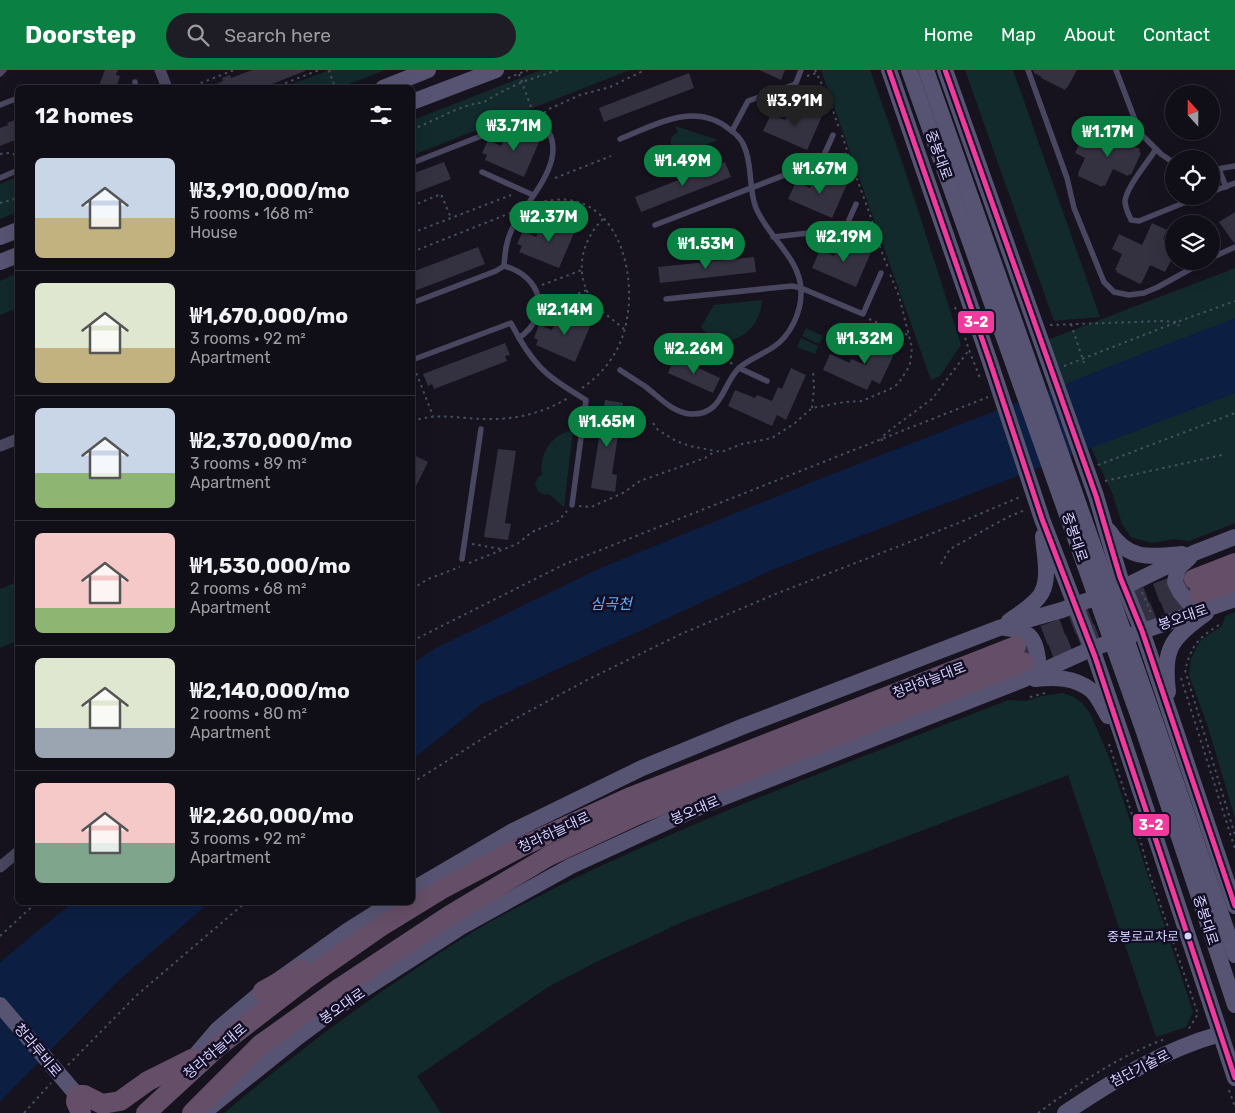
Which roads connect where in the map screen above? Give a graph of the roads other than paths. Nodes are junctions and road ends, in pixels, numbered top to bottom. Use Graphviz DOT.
graph roads {
  1 [pos="4,70"];
  2 [pos="160,70"];
  3 [pos="428,70"];
  4 [pos="496,70"];
  5 [pos="802,70"];
  6 [pos="889,70"];
  7 [pos="909,70"];
  8 [pos="926,70"];
  9 [pos="945,70"];
  10 [pos="1028,70"];
  11 [pos="1116,70"];
  12 [pos="0,74"];
  13 [pos="166,85"];
  14 [pos="390,85"];
  15 [pos="15,99"];
  16 [pos="415,101"];
  17 [pos="1,103"];
  18 [pos="732,131"];
  19 [pos="833,135"];
  20 [pos="620,139"];
  21 [pos="1156,150"];
  22 [pos="1165,156"];
  23 [pos="415,162"];
  24 [pos="1235,166"];
  25 [pos="1220,168"];
  26 [pos="15,171"];
  27 [pos="1220,171"];
  28 [pos="482,172"];
  29 [pos="0,178"];
  30 [pos="1235,183"];
  31 [pos="1226,186"];
  32 [pos="751,188"];
  33 [pos="1220,188"];
  34 [pos="533,195"];
  35 [pos="856,204"];
  36 [pos="1179,205"];
  37 [pos="655,225"];
  38 [pos="15,231"];
  39 [pos="0,237"];
  40 [pos="773,237"];
  41 [pos="1235,247"];
  42 [pos="1220,254"];
  43 [pos="15,256"];
  44 [pos="0,262"];
  45 [pos="504,266"];
  46 [pos="1189,270"];
  47 [pos="881,274"];
  48 [pos="801,288"];
  49 [pos="666,298"];
  50 [pos="415,302"];
  51 [pos="519,338"];
  52 [pos="1017,351"];
  53 [pos="415,360"];
  54 [pos="739,368"];
  55 [pos="620,370"];
  56 [pos="767,381"];
  57 [pos="481,430"];
  58 [pos="15,440"];
  59 [pos="2,446"];
  60 [pos="1096,496"];
  61 [pos="572,505"];
  62 [pos="1036,514"];
  63 [pos="1235,537"];
  64 [pos="1194,553"];
  65 [pos="462,559"];
  66 [pos="1235,563"];
  67 [pos="1235,581"];
  68 [pos="1124,587"];
  69 [pos="1202,593"];
  70 [pos="1235,598"];
  71 [pos="1074,605"];
  72 [pos="999,628"];
  73 [pos="1142,631"];
  74 [pos="1091,649"];
  75 [pos="1020,663"];
  76 [pos="1175,730"];
  77 [pos="1116,742"];
  78 [pos="15,854"];
  79 [pos="0,867"];
  80 [pos="415,895"];
  81 [pos="415,898"];
  82 [pos="399,905"];
  83 [pos="401,905"];
  84 [pos="1235,906"];
  85 [pos="1235,955"];
  86 [pos="263,991"];
  87 [pos="0,1005"];
  88 [pos="1235,1005"];
  89 [pos="1220,1034"];
  90 [pos="192,1059"];
  91 [pos="1235,1078"];
  92 [pos="79,1104"];
  93 [pos="145,1113"];
  94 [pos="192,1113"];
  95 [pos="203,1113"];
  96 [pos="1065,1113"];
  1 -- 12 [label="lane"];
  2 -- 13 [label="street"];
  3 -- 14 [label="main road"];
  4 -- 16 [label="main road"];
  5 -- 18 [label="lane"];
  6 -- 62 [label="main road, 중봉대로"];
  7 -- 52 [label="main road, 중봉대로"];
  8 -- 52 [label="main road, 중봉대로"];
  9 -- 60 [label="main road"];
  10 -- 46 [label="lane"];
  11 -- 21 [label="lane"];
  15 -- 17 [label="lane"];
  18 -- 20 [label="lane"];
  18 -- 32 [label="lane"];
  19 -- 32 [label="lane"];
  21 -- 22 [label="lane"];
  21 -- 36 [label="lane"];
  23 -- 34 [label="lane"];
  24 -- 25 [label="lane"];
  26 -- 29 [label="lane"];
  27 -- 31 [label="lane"];
  28 -- 34 [label="lane"];
  30 -- 31 [label="lane"];
  31 -- 33 [label="lane"];
  32 -- 37 [label="lane"];
  32 -- 40 [label="lane"];
  34 -- 45 [label="lane"];
  35 -- 40 [label="lane"];
  38 -- 39 [label="main road"];
  40 -- 48 [label="lane"];
  41 -- 42 [label="lane"];
  43 -- 44 [label="main road"];
  45 -- 50 [label="lane"];
  45 -- 51 [label="lane"];
  47 -- 48 [label="lane"];
  48 -- 49 [label="lane"];
  48 -- 54 [label="lane"];
  51 -- 53 [label="lane"];
  51 -- 61 [label="lane"];
  52 -- 85 [label="main road, 중봉대로"];
  52 -- 88 [label="main road, 중봉대로"];
  54 -- 55 [label="lane"];
  54 -- 56 [label="lane"];
  57 -- 65 [label="lane"];
  58 -- 59 [label="street"];
  60 -- 64 [label="main road"];
  60 -- 68 [label="main road"];
  62 -- 71 [label="main road, 중봉대로"];
  62 -- 72 [label="main road"];
  63 -- 64 [label="main road"];
  64 -- 68 [label="main road"];
  64 -- 69 [label="main road"];
  66 -- 69 [label="highway, 봉오대로"];
  67 -- 69 [label="highway, 봉오대로"];
  68 -- 71 [label="main road"];
  68 -- 73 [label="main road"];
  69 -- 70 [label="main road, 봉오대로"];
  69 -- 73 [label="main road, 봉오대로"];
  69 -- 76 [label="main road"];
  71 -- 72 [label="main road"];
  71 -- 74 [label="main road, 중봉대로"];
  72 -- 75 [label="main road"];
  72 -- 80 [label="main road"];
  73 -- 74 [label="main road, 봉오대로"];
  73 -- 76 [label="main road"];
  74 -- 75 [label="main road, 봉오대로"];
  74 -- 77 [label="main road, 중봉대로"];
  75 -- 77 [label="main road"];
  75 -- 81 [label="highway, 청라하늘대로"];
  75 -- 94 [label="highway, 청라하늘대로"];
  75 -- 95 [label="main road, 봉오대로"];
  76 -- 84 [label="main road"];
  77 -- 89 [label="main road, 중봉대로"];
  78 -- 79 [label="street"];
  82 -- 86 [label="highway"];
  83 -- 93 [label="highway, 청라하늘대로"];
  86 -- 90 [label="main road"];
  87 -- 92 [label="main road, 청라루비로"];
  89 -- 91 [label="main road, 중봉대로"];
  89 -- 96 [label="main road, 첨단기술로"];
  90 -- 92 [label="highway"];
  90 -- 93 [label="main road"];
}
